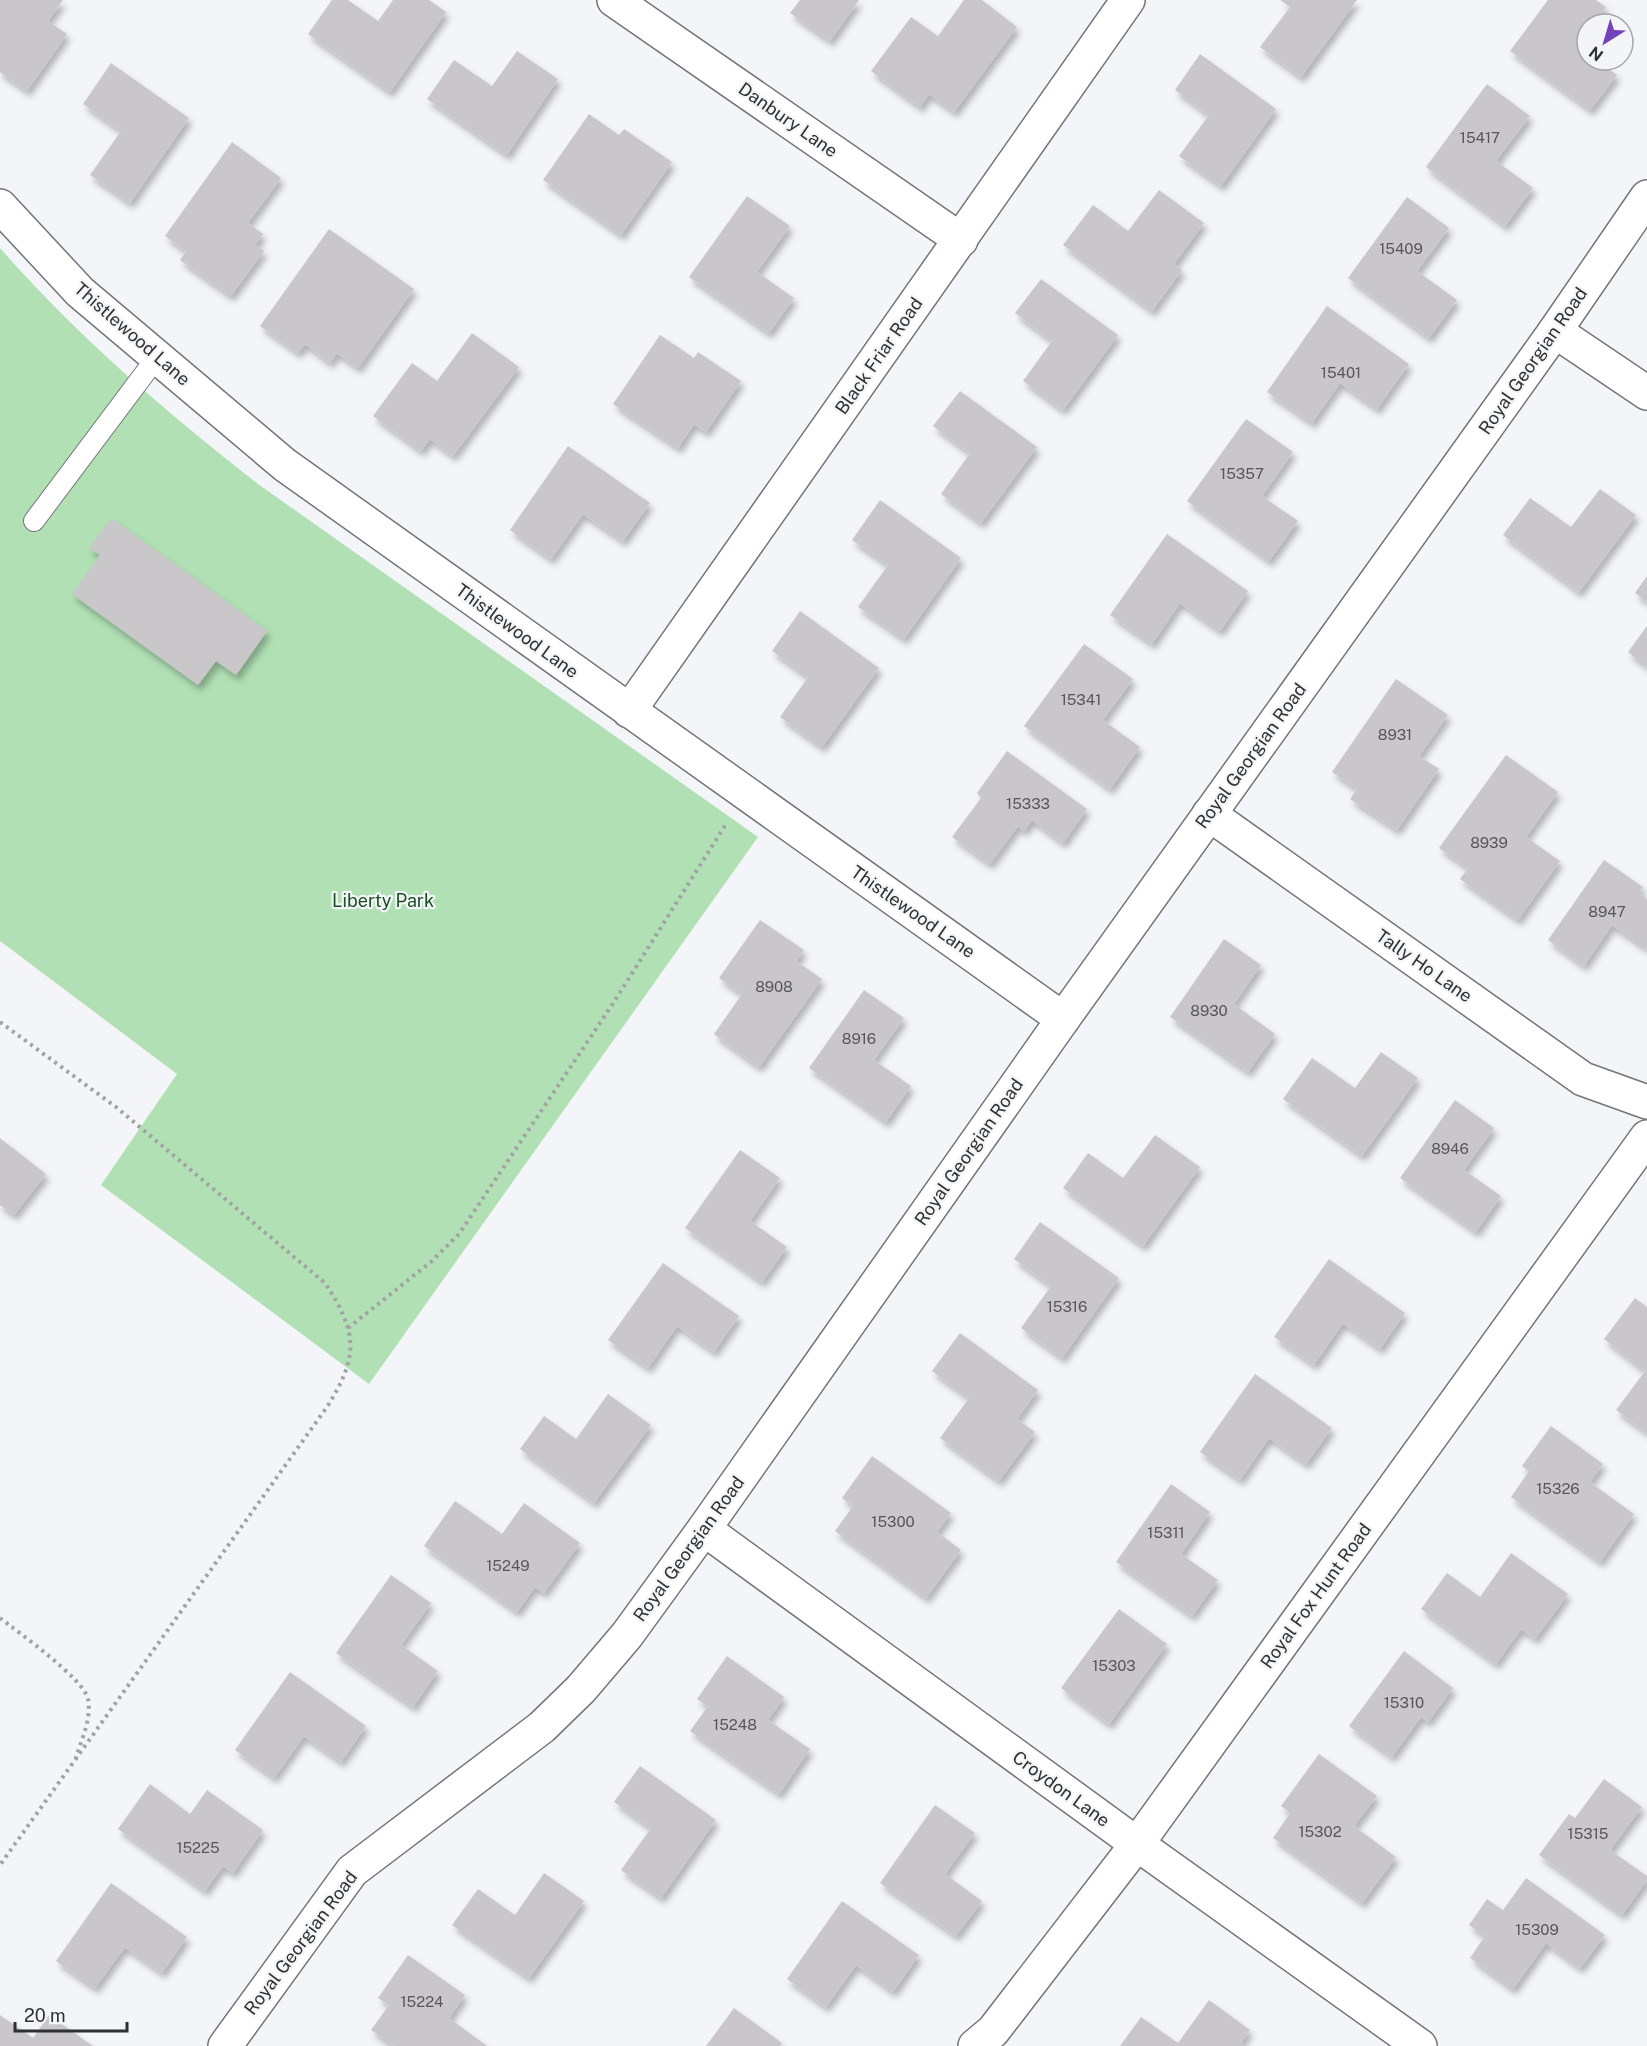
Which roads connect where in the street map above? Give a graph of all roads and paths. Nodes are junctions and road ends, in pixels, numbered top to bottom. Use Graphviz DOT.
graph roads {
  1 [pos="614,0"];
  2 [pos="1128,0"];
  3 [pos="1647,197"];
  4 [pos="0,206"];
  5 [pos="961,240"];
  6 [pos="1556,331"];
  7 [pos="157,357"];
  8 [pos="1647,393"];
  9 [pos="34,521"];
  10 [pos="629,711"];
  11 [pos="746,793"];
  12 [pos="1209,814"];
  13 [pos="1063,1019"];
  14 [pos="0,1022"];
  15 [pos="1647,1102"];
  16 [pos="1647,1137"];
  17 [pos="348,1328"];
  18 [pos="704,1529"];
  19 [pos="0,1618"];
  20 [pos="75,1762"];
  21 [pos="1137,1844"];
  22 [pos="0,1865"];
  23 [pos="225,2046"];
  24 [pos="975,2046"];
  25 [pos="1420,2046"];
  1 -- 5 [label="street, Danbury Lane"];
  2 -- 5 [label="street, Black Friar Road"];
  3 -- 6 [label="street, Royal Georgian Road"];
  4 -- 7 [label="street, Thistlewood Lane"];
  5 -- 10 [label="street, Black Friar Road"];
  6 -- 8 [label="street"];
  6 -- 12 [label="street, Royal Georgian Road"];
  7 -- 9 [label="lane"];
  7 -- 10 [label="street, Thistlewood Lane"];
  10 -- 11 [label="street, Thistlewood Lane"];
  11 -- 13 [label="street, Thistlewood Lane"];
  11 -- 17 [label="path"];
  12 -- 13 [label="street, Royal Georgian Road"];
  12 -- 15 [label="street, Tally Ho Lane"];
  13 -- 18 [label="street, Royal Georgian Road"];
  14 -- 17 [label="path"];
  16 -- 21 [label="street, Royal Fox Hunt Road"];
  17 -- 20 [label="path"];
  18 -- 21 [label="street, Croydon Lane"];
  18 -- 23 [label="street, Royal Georgian Road"];
  19 -- 20 [label="path"];
  20 -- 22 [label="path"];
  21 -- 24 [label="street, Royal Fox Hunt Road"];
  21 -- 25 [label="street, Croydon Lane"];
}
